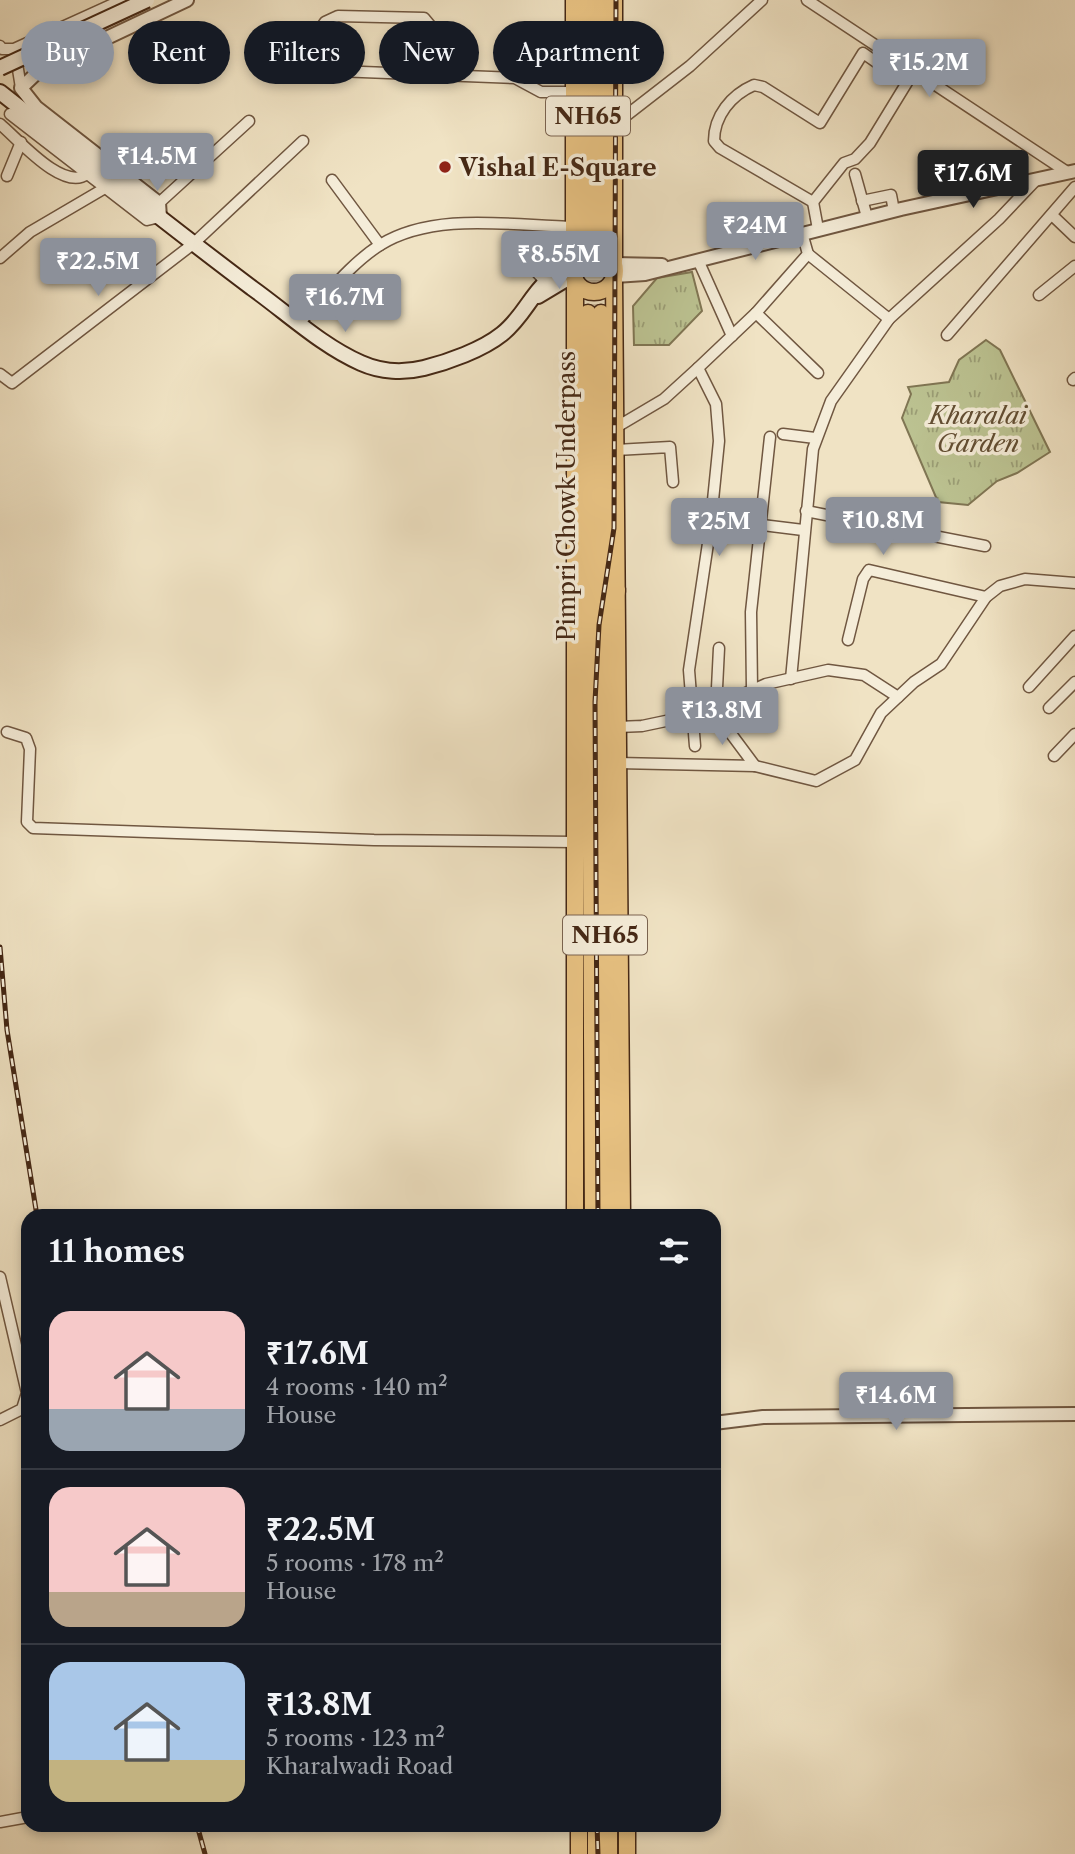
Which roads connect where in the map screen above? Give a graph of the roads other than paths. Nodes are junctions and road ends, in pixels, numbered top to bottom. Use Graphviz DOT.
graph roads {
  1 [pos="122,0"];
  2 [pos="147,0"];
  3 [pos="187,0"];
  4 [pos="574,0"];
  5 [pos="588,0"];
  6 [pos="600,0"];
  7 [pos="614,0"];
  8 [pos="762,0"];
  9 [pos="807,0"];
  10 [pos="0,46"];
  11 [pos="14,50"];
  12 [pos="0,68"];
  13 [pos="914,71"];
  14 [pos="436,74"];
  15 [pos="479,76"];
  16 [pos="906,83"];
  17 [pos="21,88"];
  18 [pos="0,92"];
  19 [pos="574,92"];
  20 [pos="10,114"];
  21 [pos="249,121"];
  22 [pos="0,124"];
  23 [pos="614,125"];
  24 [pos="303,141"];
  25 [pos="21,142"];
  26 [pos="1071,171"];
  27 [pos="87,174"];
  28 [pos="855,174"];
  29 [pos="7,176"];
  30 [pos="1038,178"];
  31 [pos="332,180"];
  32 [pos="1075,187"];
  33 [pos="105,188"];
  34 [pos="862,201"];
  35 [pos="813,202"];
  36 [pos="160,210"];
  37 [pos="894,211"];
  38 [pos="1053,216"];
  39 [pos="867,217"];
  40 [pos="818,229"];
  41 [pos="588,231"];
  42 [pos="802,233"];
  43 [pos="1075,237"];
  44 [pos="193,244"];
  45 [pos="380,245"];
  46 [pos="808,254"];
  47 [pos="0,258"];
  48 [pos="698,260"];
  49 [pos="528,264"];
  50 [pos="1075,266"];
  51 [pos="614,270"];
  52 [pos="574,271"];
  53 [pos="545,281"];
  54 [pos="1039,295"];
  55 [pos="533,299"];
  56 [pos="756,313"];
  57 [pos="889,318"];
  58 [pos="300,323"];
  59 [pos="947,335"];
  60 [pos="732,337"];
  61 [pos="698,368"];
  62 [pos="818,373"];
  63 [pos="0,374"];
  64 [pos="615,428"];
  65 [pos="783,434"];
  66 [pos="770,437"];
  67 [pos="815,438"];
  68 [pos="616,450"];
  69 [pos="673,482"];
  70 [pos="806,511"];
  71 [pos="762,525"];
  72 [pos="803,530"];
  73 [pos="985,546"];
  74 [pos="1075,583"];
  75 [pos="617,590"];
  76 [pos="986,597"];
  77 [pos="575,632"];
  78 [pos="1075,636"];
  79 [pos="848,640"];
  80 [pos="719,648"];
  81 [pos="603,654"];
  82 [pos="589,678"];
  83 [pos="791,679"];
  84 [pos="1075,682"];
  85 [pos="1029,687"];
  86 [pos="752,689"];
  87 [pos="898,697"];
  88 [pos="716,708"];
  89 [pos="1049,708"];
  90 [pos="696,715"];
  91 [pos="618,727"];
  92 [pos="6,732"];
  93 [pos="1075,734"];
  94 [pos="695,746"];
  95 [pos="1054,756"];
  96 [pos="618,763"];
  97 [pos="755,766"];
  98 [pos="574,842"];
  99 [pos="575,1209"];
  100 [pos="593,1209"];
  101 [pos="607,1209"];
  102 [pos="622,1209"];
  103 [pos="0,1277"];
  104 [pos="21,1367"];
  105 [pos="21,1410"];
  106 [pos="1075,1414"];
  107 [pos="0,1420"];
  108 [pos="721,1422"];
  109 [pos="21,1818"];
  110 [pos="0,1822"];
  111 [pos="579,1832"];
  112 [pos="596,1832"];
  113 [pos="609,1832"];
  114 [pos="627,1832"];
  115 [pos="579,1854"];
  116 [pos="596,1854"];
  117 [pos="609,1854"];
  118 [pos="627,1854"];
  1 -- 11 [label="street"];
  2 -- 12 [label="main road, bridge"];
  3 -- 17 [label="street"];
  4 -- 19 [label="main road"];
  5 -- 41 [label="main road, NH65"];
  6 -- 41 [label="main road, NH65"];
  7 -- 23 [label="main road"];
  8 -- 23 [label="street"];
  9 -- 13 [label="street"];
  10 -- 11 [label="street"];
  11 -- 17 [label="street"];
  13 -- 16 [label="street"];
  13 -- 26 [label="street"];
  14 -- 14 [label="street"];
  15 -- 19 [label="street"];
  16 -- 35 [label="street"];
  16 -- 35 [label="street"];
  17 -- 36 [label="street"];
  18 -- 36 [label="main road"];
  19 -- 41 [label="main road"];
  20 -- 27 [label="street"];
  21 -- 36 [label="street"];
  22 -- 25 [label="street"];
  23 -- 51 [label="main road"];
  24 -- 44 [label="street"];
  25 -- 27 [label="street"];
  25 -- 29 [label="street"];
  26 -- 30 [label="street"];
  27 -- 33 [label="street"];
  28 -- 34 [label="street"];
  30 -- 37 [label="street"];
  30 -- 57 [label="street"];
  31 -- 45 [label="street"];
  32 -- 38 [label="street"];
  33 -- 36 [label="street"];
  33 -- 47 [label="street"];
  34 -- 37 [label="street"];
  34 -- 39 [label="street"];
  35 -- 40 [label="street"];
  36 -- 44 [label="main road"];
  37 -- 39 [label="street"];
  38 -- 43 [label="street"];
  38 -- 59 [label="street"];
  39 -- 40 [label="street"];
  40 -- 42 [label="street"];
  41 -- 45 [label="street"];
  41 -- 52 [label="main road"];
  42 -- 46 [label="street"];
  42 -- 48 [label="street"];
  44 -- 58 [label="main road"];
  44 -- 63 [label="street"];
  45 -- 58 [label="street"];
  46 -- 56 [label="street"];
  46 -- 57 [label="street"];
  48 -- 51 [label="street"];
  48 -- 60 [label="street"];
  49 -- 53 [label="street"];
  50 -- 54 [label="street"];
  51 -- 52 [label="main road"];
  51 -- 52 [label="main road"];
  51 -- 64 [label="main road"];
  52 -- 53 [label="main road"];
  52 -- 55 [label="main road"];
  52 -- 77 [label="main road"];
  53 -- 55 [label="main road"];
  55 -- 58 [label="main road"];
  56 -- 60 [label="street"];
  56 -- 62 [label="street"];
  57 -- 67 [label="street"];
  60 -- 61 [label="street"];
  61 -- 64 [label="street"];
  61 -- 90 [label="street"];
  64 -- 68 [label="main road"];
  65 -- 67 [label="street"];
  66 -- 71 [label="street"];
  67 -- 70 [label="street"];
  68 -- 69 [label="street"];
  68 -- 75 [label="main road"];
  70 -- 72 [label="street"];
  70 -- 73 [label="street"];
  71 -- 72 [label="street"];
  71 -- 86 [label="street"];
  72 -- 83 [label="street"];
  74 -- 76 [label="street"];
  75 -- 81 [label="main road"];
  75 -- 91 [label="main road"];
  76 -- 79 [label="street"];
  76 -- 87 [label="street"];
  77 -- 82 [label="main road"];
  77 -- 98 [label="main road"];
  78 -- 85 [label="street"];
  80 -- 88 [label="street"];
  81 -- 82 [label="main road, Pimpri Chowk Underpass / NH65"];
  81 -- 101 [label="main road, NH65"];
  82 -- 100 [label="main road, NH65"];
  83 -- 86 [label="street"];
  83 -- 87 [label="street"];
  84 -- 89 [label="street"];
  86 -- 88 [label="street"];
  87 -- 97 [label="street"];
  88 -- 90 [label="street"];
  90 -- 91 [label="street"];
  90 -- 94 [label="street"];
  90 -- 97 [label="street"];
  91 -- 96 [label="main road"];
  92 -- 98 [label="street"];
  93 -- 95 [label="street"];
  96 -- 97 [label="street"];
  96 -- 102 [label="main road"];
  98 -- 99 [label="main road"];
  103 -- 104 [label="street"];
  105 -- 107 [label="street"];
  106 -- 108 [label="street"];
  109 -- 110 [label="street"];
  111 -- 115 [label="main road"];
  112 -- 116 [label="main road"];
  113 -- 117 [label="main road"];
  114 -- 118 [label="main road"];
}
